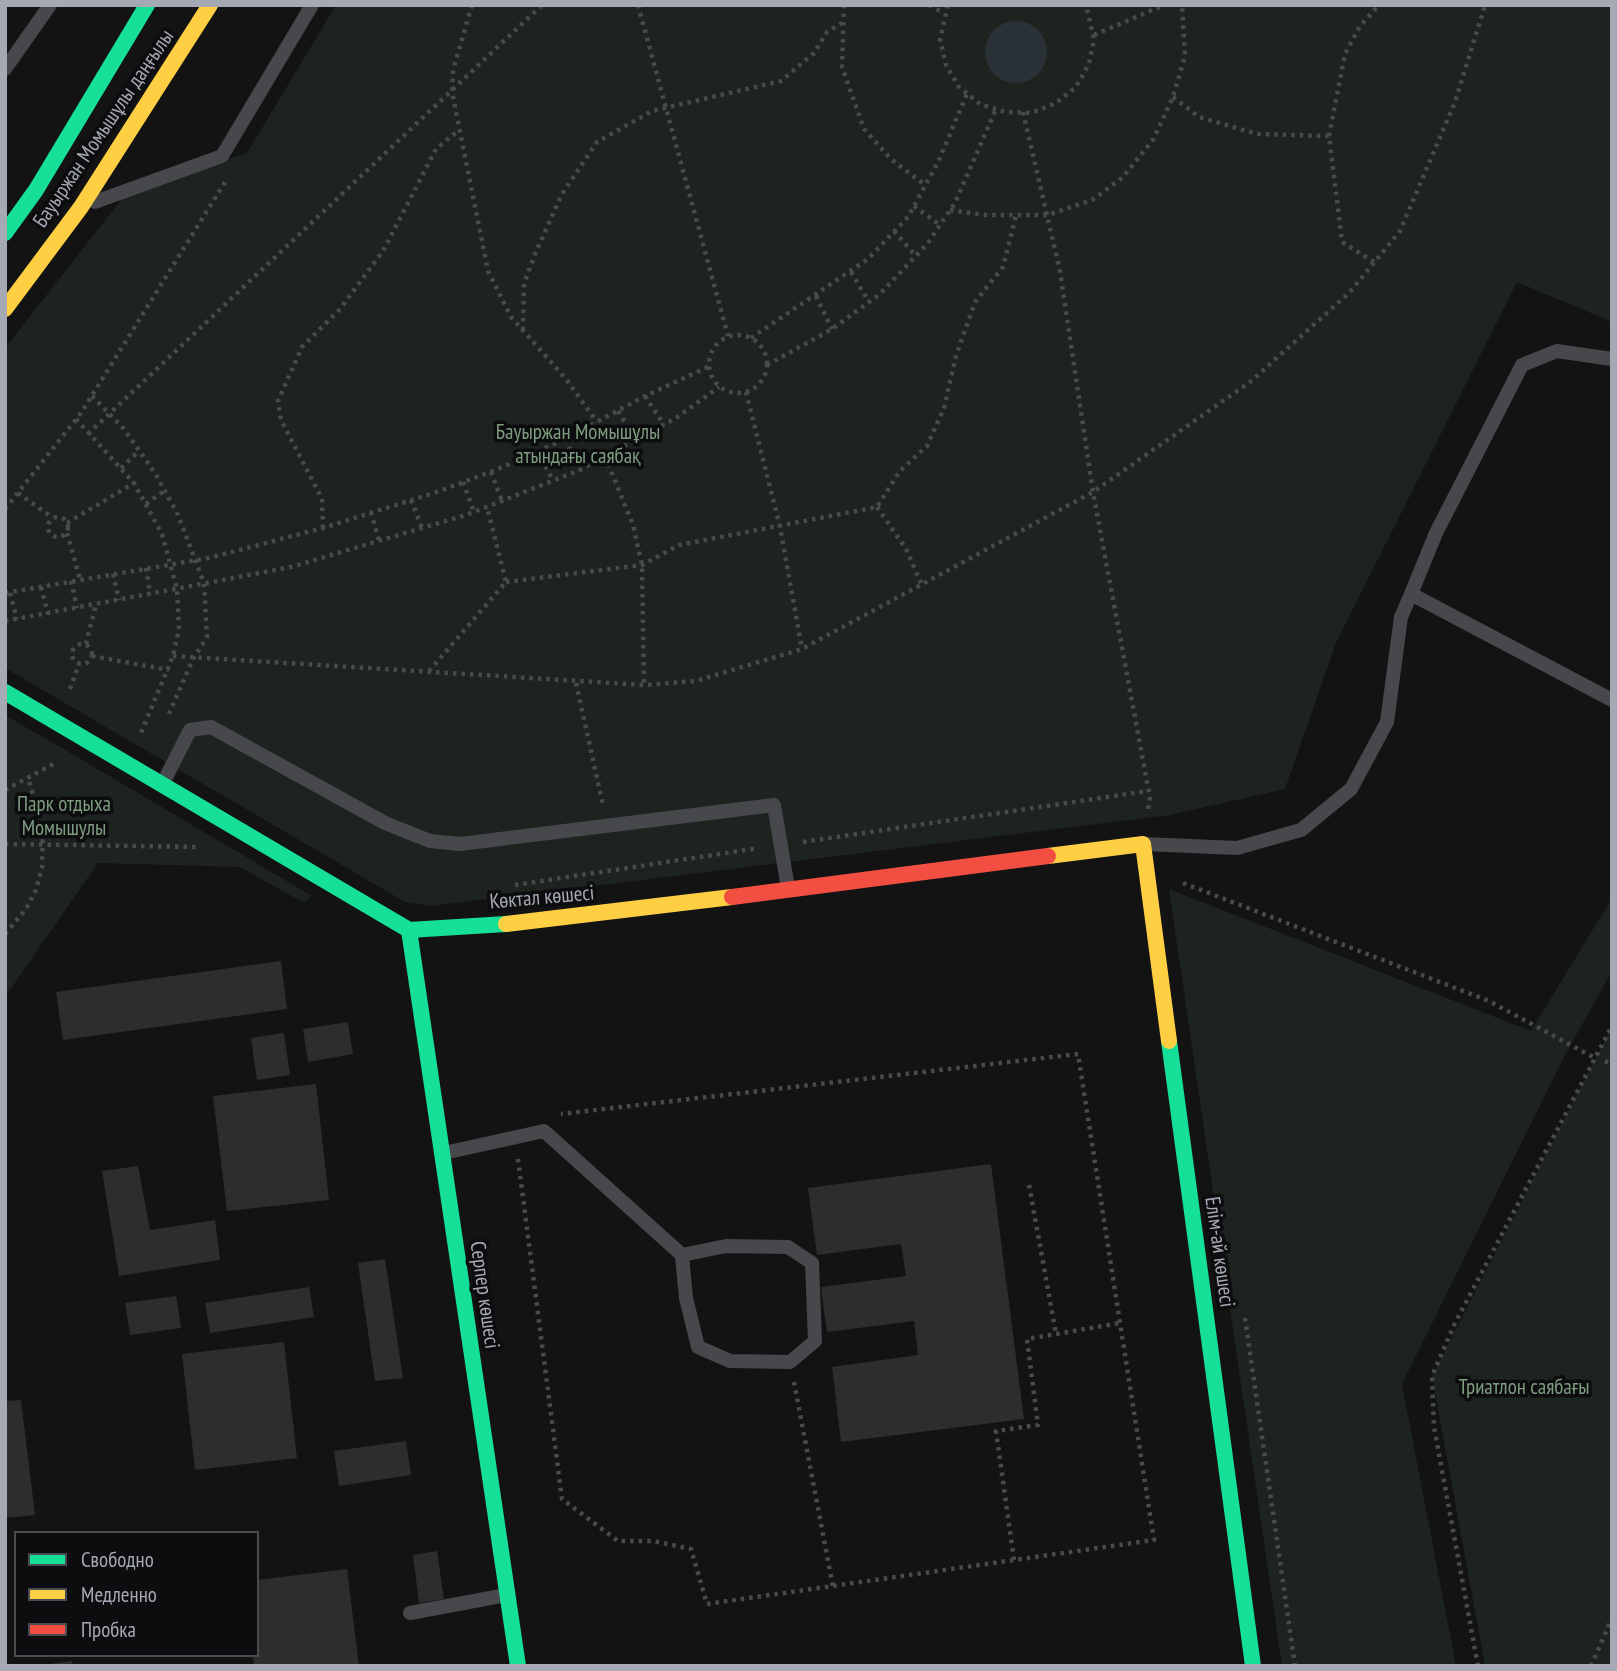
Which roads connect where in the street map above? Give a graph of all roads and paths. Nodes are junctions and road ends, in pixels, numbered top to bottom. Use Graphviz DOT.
graph roads {
  1 [pos="50,5"];
  2 [pos="147,5"];
  3 [pos="210,5"];
  4 [pos="312,5"];
  5 [pos="472,5"];
  6 [pos="542,5"];
  7 [pos="638,5"];
  8 [pos="844,5"];
  9 [pos="929,5"];
  10 [pos="948,5"];
  11 [pos="1086,5"];
  12 [pos="1164,5"];
  13 [pos="1182,5"];
  14 [pos="1379,5"];
  15 [pos="1485,5"];
  16 [pos="944,13"];
  17 [pos="842,23"];
  18 [pos="1094,35"];
  19 [pos="5,69"];
  20 [pos="452,92"];
  21 [pos="967,93"];
  22 [pos="1173,96"];
  23 [pos="667,109"];
  24 [pos="996,109"];
  25 [pos="1023,112"];
  26 [pos="459,130"];
  27 [pos="1329,136"];
  28 [pos="231,174"];
  29 [pos="926,185"];
  30 [pos="914,206"];
  31 [pos="81,207"];
  32 [pos="950,210"];
  33 [pos="1048,215"];
  34 [pos="1016,216"];
  35 [pos="940,225"];
  36 [pos="894,231"];
  37 [pos="5,233"];
  38 [pos="916,256"];
  39 [pos="1374,262"];
  40 [pos="850,271"];
  41 [pos="816,296"];
  42 [pos="869,302"];
  43 [pos="5,309"];
  44 [pos="832,329"];
  45 [pos="523,330"];
  46 [pos="728,336"];
  47 [pos="751,338"];
  48 [pos="1612,359"];
  49 [pos="767,365"];
  50 [pos="708,368"];
  51 [pos="719,387"];
  52 [pos="747,392"];
  53 [pos="92,396"];
  54 [pos="645,397"];
  55 [pos="618,411"];
  56 [pos="110,414"];
  57 [pos="76,419"];
  58 [pos="597,422"];
  59 [pos="664,425"];
  60 [pos="88,434"];
  61 [pos="565,439"];
  62 [pos="636,439"];
  63 [pos="139,451"];
  64 [pos="538,451"];
  65 [pos="605,457"];
  66 [pos="121,468"];
  67 [pos="580,470"];
  68 [pos="491,472"];
  69 [pos="553,481"];
  70 [pos="463,482"];
  71 [pos="134,483"];
  72 [pos="164,491"];
  73 [pos="1093,492"];
  74 [pos="18,494"];
  75 [pos="411,500"];
  76 [pos="502,501"];
  77 [pos="146,504"];
  78 [pos="487,507"];
  79 [pos="877,507"];
  80 [pos="5,509"];
  81 [pos="371,512"];
  82 [pos="474,512"];
  83 [pos="53,518"];
  84 [pos="67,523"];
  85 [pos="780,527"];
  86 [pos="323,528"];
  87 [pos="422,528"];
  88 [pos="66,532"];
  89 [pos="379,541"];
  90 [pos="197,560"];
  91 [pos="172,564"];
  92 [pos="642,565"];
  93 [pos="146,568"];
  94 [pos="113,574"];
  95 [pos="80,579"];
  96 [pos="71,581"];
  97 [pos="506,582"];
  98 [pos="204,583"];
  99 [pos="921,583"];
  100 [pos="41,587"];
  101 [pos="177,589"];
  102 [pos="8,593"];
  103 [pos="150,594"];
  104 [pos="1410,594"];
  105 [pos="119,600"];
  106 [pos="96,604"];
  107 [pos="77,608"];
  108 [pos="48,614"];
  109 [pos="17,619"];
  110 [pos="5,621"];
  111 [pos="86,644"];
  112 [pos="802,649"];
  113 [pos="92,656"];
  114 [pos="173,656"];
  115 [pos="193,659"];
  116 [pos="79,664"];
  117 [pos="169,670"];
  118 [pos="429,671"];
  119 [pos="576,683"];
  120 [pos="644,684"];
  121 [pos="5,692"];
  122 [pos="68,696"];
  123 [pos="1612,700"];
  124 [pos="166,723"];
  125 [pos="138,737"];
  126 [pos="62,760"];
  127 [pos="28,778"];
  128 [pos="162,785"];
  129 [pos="5,790"];
  130 [pos="1148,791"];
  131 [pos="608,826"];
  132 [pos="5,844"];
  133 [pos="1143,844"];
  134 [pos="44,845"];
  135 [pos="780,845"];
  136 [pos="202,848"];
  137 [pos="1183,881"];
  138 [pos="788,890"];
  139 [pos="409,930"];
  140 [pos="5,934"];
  141 [pos="1612,1026"];
  142 [pos="1595,1058"];
  143 [pos="1605,1061"];
  144 [pos="1612,1065"];
  145 [pos="544,1131"];
  146 [pos="516,1137"];
  147 [pos="442,1153"];
  148 [pos="1028,1185"];
  149 [pos="682,1255"];
  150 [pos="1120,1322"];
  151 [pos="1056,1334"];
  152 [pos="790,1362"];
  153 [pos="1014,1560"];
  154 [pos="833,1587"];
  155 [pos="508,1595"];
  156 [pos="410,1613"];
  157 [pos="1612,1618"];
  158 [pos="518,1666"];
  159 [pos="1253,1666"];
  160 [pos="1478,1666"];
  161 [pos="1591,1666"];
  1 -- 19 [label="lane"];
  2 -- 37 [label="street, Бауыржан Момышұлы даңғылы"];
  3 -- 31 [label="street, Бауыржан Момышұлы даңғылы"];
  4 -- 31 [label="lane"];
  5 -- 20 [label="path"];
  6 -- 20 [label="path"];
  7 -- 23 [label="path"];
  8 -- 17 [label="path"];
  9 -- 16 [label="path"];
  10 -- 16 [label="path"];
  11 -- 18 [label="path"];
  12 -- 18 [label="path"];
  13 -- 22 [label="path"];
  14 -- 27 [label="path"];
  15 -- 39 [label="path"];
  16 -- 21 [label="path"];
  17 -- 23 [label="path"];
  17 -- 29 [label="path"];
  18 -- 25 [label="path"];
  20 -- 26 [label="path"];
  20 -- 56 [label="path"];
  21 -- 24 [label="path"];
  21 -- 29 [label="path"];
  22 -- 27 [label="path"];
  22 -- 33 [label="path"];
  23 -- 45 [label="path"];
  23 -- 46 [label="path"];
  24 -- 25 [label="path"];
  24 -- 32 [label="path"];
  25 -- 33 [label="path"];
  26 -- 45 [label="path"];
  26 -- 86 [label="path"];
  27 -- 39 [label="path"];
  28 -- 53 [label="path"];
  29 -- 30 [label="path"];
  30 -- 35 [label="path"];
  30 -- 36 [label="path"];
  31 -- 43 [label="street, Бауыржан Момышұлы даңғылы"];
  32 -- 34 [label="path"];
  32 -- 35 [label="path"];
  33 -- 34 [label="path"];
  33 -- 73 [label="path"];
  34 -- 79 [label="path"];
  35 -- 38 [label="path"];
  36 -- 38 [label="path"];
  36 -- 40 [label="path"];
  38 -- 42 [label="path"];
  39 -- 73 [label="path"];
  40 -- 41 [label="path"];
  40 -- 42 [label="path"];
  41 -- 44 [label="path"];
  41 -- 47 [label="path"];
  42 -- 44 [label="path"];
  44 -- 49 [label="path"];
  45 -- 58 [label="path"];
  46 -- 47 [label="path"];
  46 -- 50 [label="path"];
  47 -- 49 [label="path"];
  48 -- 104 [label="lane"];
  49 -- 52 [label="path"];
  50 -- 51 [label="path"];
  50 -- 54 [label="path"];
  51 -- 52 [label="path"];
  51 -- 59 [label="path"];
  52 -- 85 [label="path"];
  53 -- 56 [label="path"];
  53 -- 57 [label="path"];
  54 -- 55 [label="path"];
  54 -- 59 [label="path"];
  55 -- 58 [label="path"];
  55 -- 62 [label="path"];
  56 -- 60 [label="path"];
  56 -- 63 [label="path"];
  57 -- 60 [label="path"];
  57 -- 74 [label="path"];
  58 -- 61 [label="path"];
  59 -- 62 [label="path"];
  60 -- 66 [label="path"];
  61 -- 64 [label="path"];
  61 -- 67 [label="path"];
  62 -- 65 [label="path"];
  63 -- 66 [label="path"];
  63 -- 72 [label="path"];
  64 -- 68 [label="path"];
  64 -- 69 [label="path"];
  65 -- 67 [label="path"];
  65 -- 92 [label="path"];
  66 -- 71 [label="path"];
  67 -- 69 [label="path"];
  68 -- 70 [label="path"];
  68 -- 76 [label="path"];
  69 -- 76 [label="path"];
  70 -- 75 [label="path"];
  70 -- 82 [label="path"];
  71 -- 77 [label="path"];
  71 -- 84 [label="path"];
  72 -- 77 [label="path"];
  72 -- 90 [label="path"];
  73 -- 99 [label="path"];
  73 -- 130 [label="path"];
  74 -- 80 [label="path"];
  74 -- 83 [label="path"];
  75 -- 81 [label="path"];
  75 -- 87 [label="path"];
  76 -- 78 [label="path"];
  77 -- 91 [label="path"];
  78 -- 82 [label="path"];
  78 -- 97 [label="path"];
  79 -- 85 [label="path"];
  79 -- 99 [label="path"];
  81 -- 86 [label="path"];
  81 -- 89 [label="path"];
  82 -- 87 [label="path"];
  83 -- 84 [label="path"];
  83 -- 88 [label="path"];
  84 -- 88 [label="path"];
  85 -- 92 [label="path"];
  85 -- 112 [label="path"];
  86 -- 90 [label="path"];
  87 -- 89 [label="path"];
  88 -- 95 [label="path"];
  89 -- 98 [label="path"];
  90 -- 91 [label="path"];
  90 -- 98 [label="path"];
  91 -- 93 [label="path"];
  91 -- 101 [label="path"];
  92 -- 97 [label="path"];
  92 -- 120 [label="path"];
  93 -- 94 [label="path"];
  93 -- 103 [label="path"];
  94 -- 95 [label="path"];
  94 -- 105 [label="path"];
  95 -- 96 [label="path"];
  96 -- 100 [label="path"];
  96 -- 107 [label="path"];
  97 -- 118 [label="path"];
  98 -- 101 [label="path"];
  98 -- 115 [label="path"];
  99 -- 112 [label="path"];
  100 -- 102 [label="path"];
  100 -- 108 [label="path"];
  101 -- 103 [label="path"];
  101 -- 114 [label="path"];
  102 -- 109 [label="path"];
  103 -- 105 [label="path"];
  104 -- 123 [label="lane"];
  104 -- 133 [label="lane"];
  105 -- 106 [label="path"];
  106 -- 107 [label="path"];
  106 -- 111 [label="path"];
  107 -- 108 [label="path"];
  108 -- 109 [label="path"];
  109 -- 110 [label="path"];
  111 -- 113 [label="path"];
  111 -- 116 [label="path"];
  112 -- 120 [label="path"];
  113 -- 116 [label="path"];
  113 -- 117 [label="path"];
  114 -- 115 [label="path"];
  114 -- 117 [label="path"];
  115 -- 118 [label="path"];
  115 -- 124 [label="path"];
  116 -- 122 [label="path"];
  117 -- 125 [label="path"];
  118 -- 119 [label="path"];
  119 -- 120 [label="path"];
  119 -- 131 [label="path"];
  121 -- 128 [label="street"];
  126 -- 127 [label="path"];
  127 -- 129 [label="path"];
  127 -- 134 [label="path"];
  128 -- 131 [label="lane"];
  128 -- 139 [label="street"];
  130 -- 133 [label="path"];
  130 -- 135 [label="path"];
  131 -- 135 [label="lane"];
  132 -- 134 [label="path"];
  133 -- 138 [label="street, Көктал көшесі"];
  133 -- 159 [label="street, Елім-ай көшесі"];
  134 -- 136 [label="path"];
  134 -- 140 [label="path"];
  135 -- 138 [label="lane"];
  137 -- 142 [label="path"];
  138 -- 139 [label="street, Көктал көшесі"];
  139 -- 147 [label="street, Серпер көшесі"];
  141 -- 142 [label="path"];
  142 -- 160 [label="path"];
  143 -- 144 [label="path"];
  145 -- 146 [label="lane"];
  145 -- 149 [label="lane"];
  145 -- 150 [label="path"];
  146 -- 147 [label="lane"];
  146 -- 154 [label="path"];
  147 -- 155 [label="street, Серпер көшесі"];
  148 -- 151 [label="path"];
  149 -- 152 [label="lane"];
  149 -- 152 [label="lane"];
  150 -- 151 [label="path"];
  150 -- 153 [label="path"];
  151 -- 153 [label="path"];
  152 -- 154 [label="path"];
  153 -- 154 [label="path"];
  155 -- 156 [label="lane"];
  155 -- 158 [label="street, Серпер көшесі"];
  157 -- 161 [label="path"];
}
